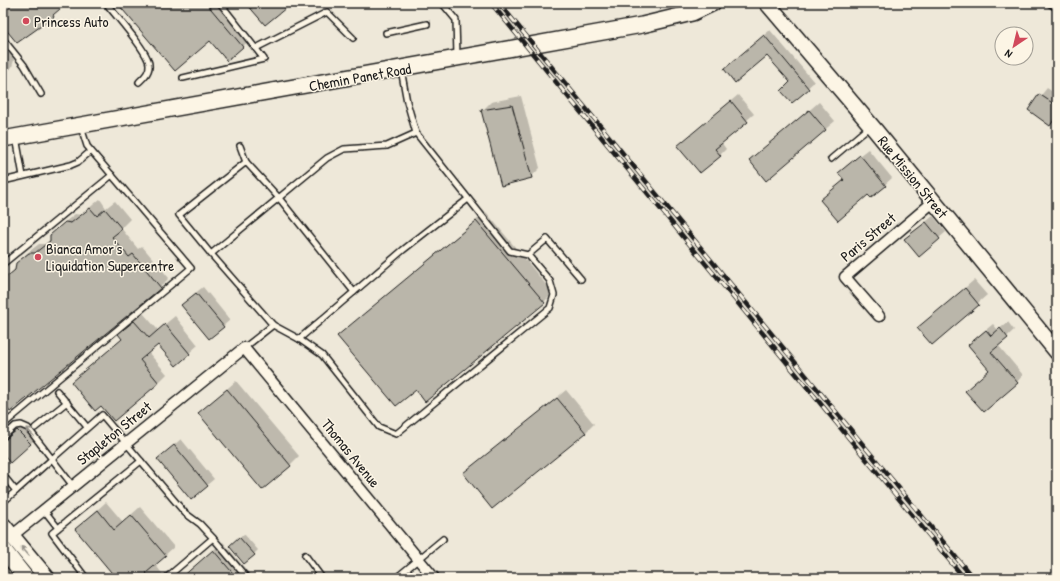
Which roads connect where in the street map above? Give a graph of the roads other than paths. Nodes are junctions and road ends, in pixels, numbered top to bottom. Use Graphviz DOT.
graph roads {
  1 [pos="106,3"];
  2 [pos="220,3"];
  3 [pos="442,3"];
  4 [pos="714,3"];
  5 [pos="767,3"];
  6 [pos="1049,3"];
  7 [pos="1057,8"];
  8 [pos="426,24"];
  9 [pos="386,33"];
  10 [pos="353,38"];
  11 [pos="4,41"];
  12 [pos="256,48"];
  13 [pos="458,59"];
  14 [pos="401,70"];
  15 [pos="183,78"];
  16 [pos="139,82"];
  17 [pos="41,94"];
  18 [pos="870,125"];
  19 [pos="80,126"];
  20 [pos="416,133"];
  21 [pos="10,138"];
  22 [pos="240,146"];
  23 [pos="91,151"];
  24 [pos="831,159"];
  25 [pos="246,162"];
  26 [pos="112,175"];
  27 [pos="22,176"];
  28 [pos="3,181"];
  29 [pos="279,198"];
  30 [pos="468,199"];
  31 [pos="933,202"];
  32 [pos="211,254"];
  33 [pos="528,255"];
  34 [pos="3,264"];
  35 [pos="581,280"];
  36 [pos="354,292"];
  37 [pos="879,316"];
  38 [pos="273,325"];
  39 [pos="300,339"];
  40 [pos="244,348"];
  41 [pos="1057,352"];
  42 [pos="58,391"];
  43 [pos="67,402"];
  44 [pos="3,425"];
  45 [pos="87,427"];
  46 [pos="35,428"];
  47 [pos="3,436"];
  48 [pos="126,442"];
  49 [pos="52,459"];
  50 [pos="141,461"];
  51 [pos="3,475"];
  52 [pos="73,486"];
  53 [pos="16,491"];
  54 [pos="3,502"];
  55 [pos="44,510"];
  56 [pos="58,528"];
  57 [pos="6,534"];
  58 [pos="213,538"];
  59 [pos="443,539"];
  60 [pos="3,549"];
  61 [pos="305,555"];
  62 [pos="419,560"];
  63 [pos="26,578"];
  64 [pos="47,578"];
  65 [pos="86,578"];
  66 [pos="166,578"];
  67 [pos="247,578"];
  68 [pos="322,578"];
  69 [pos="396,578"];
  70 [pos="434,578"];
  1 -- 16 [label="lane"];
  2 -- 12 [label="lane"];
  3 -- 13 [label="lane"];
  4 -- 13 [label="street, Chemin Panet Road"];
  5 -- 18 [label="street, Rue Mission Street"];
  6 -- 7 [label="lane"];
  8 -- 9 [label="lane"];
  10 -- 12 [label="lane"];
  11 -- 17 [label="lane"];
  12 -- 15 [label="lane"];
  13 -- 14 [label="street, Chemin Panet Road"];
  14 -- 19 [label="street, Chemin Panet Road"];
  14 -- 20 [label="lane"];
  18 -- 24 [label="lane"];
  18 -- 31 [label="street, Rue Mission Street"];
  19 -- 21 [label="street, Chemin Panet Road"];
  19 -- 23 [label="lane"];
  20 -- 29 [label="lane"];
  20 -- 30 [label="lane"];
  21 -- 27 [label="lane"];
  22 -- 25 [label="lane"];
  23 -- 26 [label="lane"];
  23 -- 27 [label="lane"];
  25 -- 29 [label="lane"];
  25 -- 32 [label="lane"];
  26 -- 34 [label="lane"];
  26 -- 44 [label="lane"];
  27 -- 28 [label="lane"];
  29 -- 32 [label="lane"];
  29 -- 36 [label="lane"];
  30 -- 33 [label="lane"];
  30 -- 36 [label="lane"];
  31 -- 37 [label="street, Paris Street"];
  31 -- 41 [label="street, Rue Mission Street"];
  32 -- 38 [label="lane"];
  33 -- 35 [label="lane"];
  33 -- 39 [label="lane"];
  36 -- 39 [label="lane"];
  38 -- 39 [label="lane"];
  38 -- 40 [label="lane"];
  40 -- 48 [label="street, Stapleton Street"];
  40 -- 62 [label="street, Thomas Avenue"];
  42 -- 43 [label="lane"];
  43 -- 45 [label="lane"];
  43 -- 46 [label="lane"];
  45 -- 48 [label="lane"];
  45 -- 49 [label="lane"];
  49 -- 47 [label="lane, one-way"];
  48 -- 50 [label="lane"];
  48 -- 52 [label="street, Stapleton Street"];
  49 -- 52 [label="lane"];
  49 -- 53 [label="lane"];
  50 -- 56 [label="lane"];
  50 -- 58 [label="lane"];
  51 -- 53 [label="lane"];
  52 -- 55 [label="street, Stapleton Street"];
  53 -- 54 [label="lane"];
  55 -- 56 [label="lane"];
  55 -- 57 [label="street, Stapleton Street"];
  56 -- 65 [label="lane"];
  64 -- 57 [label="street, one-way"];
  58 -- 66 [label="lane"];
  58 -- 67 [label="lane"];
  59 -- 62 [label="lane"];
  60 -- 63 [label="street"];
  61 -- 68 [label="lane"];
  62 -- 69 [label="lane"];
  62 -- 70 [label="street, Thomas Avenue"];
}
